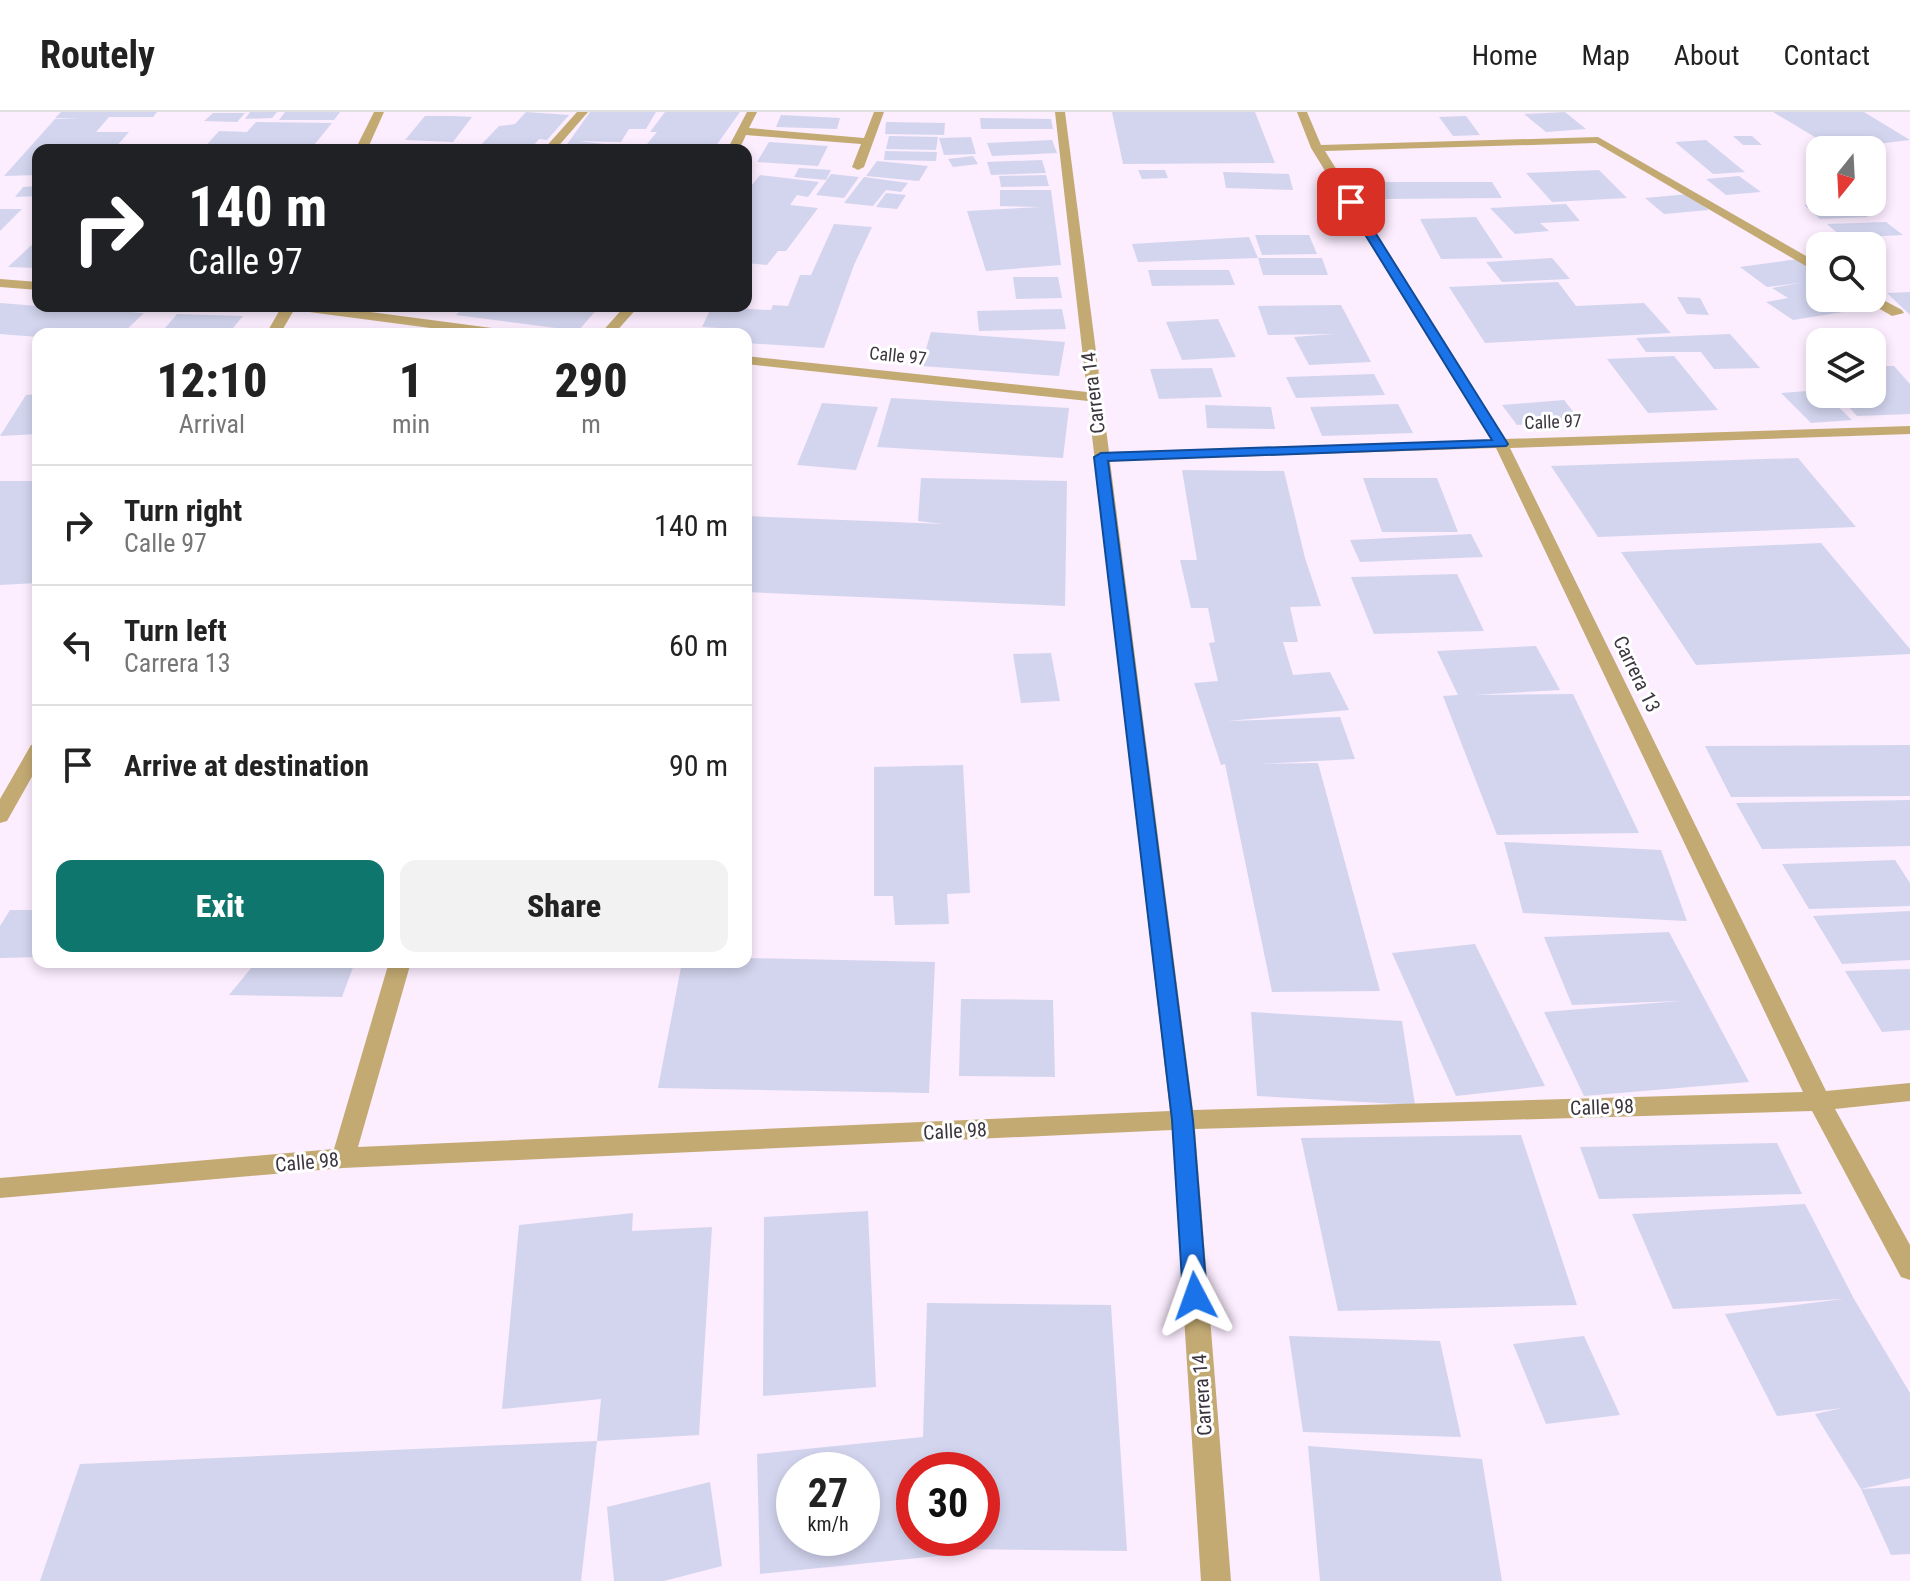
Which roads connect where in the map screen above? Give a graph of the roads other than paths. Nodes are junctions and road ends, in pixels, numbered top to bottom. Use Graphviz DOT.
graph roads {
  1 [pos="379,112"];
  2 [pos="583,112"];
  3 [pos="752,112"];
  4 [pos="879,112"];
  5 [pos="1060,112"];
  6 [pos="1302,112"];
  7 [pos="743,131"];
  8 [pos="865,141"];
  9 [pos="364,144"];
  10 [pos="554,144"];
  11 [pos="736,144"];
  12 [pos="1317,148"];
  13 [pos="858,167"];
  14 [pos="1806,261"];
  15 [pos="0,283"];
  16 [pos="32,286"];
  17 [pos="1886,307"];
  18 [pos="338,312"];
  19 [pos="627,312"];
  20 [pos="1897,313"];
  21 [pos="461,328"];
  22 [pos="612,328"];
  23 [pos="752,361"];
  24 [pos="1094,397"];
  25 [pos="1910,430"];
  26 [pos="1501,444"];
  27 [pos="1101,457"];
  28 [pos="32,760"];
  29 [pos="0,816"];
  30 [pos="398,968"];
  31 [pos="1910,1092"];
  32 [pos="1819,1101"];
  33 [pos="1183,1120"];
  34 [pos="343,1158"];
  35 [pos="0,1188"];
  36 [pos="1910,1269"];
  37 [pos="1216,1581"];
  1 -- 9 [label="street"];
  2 -- 10 [label="street"];
  3 -- 7 [label="street"];
  4 -- 8 [label="street"];
  5 -- 24 [label="street, Carrera 14"];
  6 -- 12 [label="street, Carrera 13"];
  7 -- 8 [label="street"];
  7 -- 11 [label="street"];
  8 -- 13 [label="street"];
  12 -- 14 [label="street"];
  12 -- 26 [label="street, Carrera 13"];
  15 -- 16 [label="street"];
  17 -- 20 [label="street"];
  18 -- 21 [label="street"];
  19 -- 22 [label="street"];
  23 -- 24 [label="street, Calle 97"];
  24 -- 27 [label="street, Carrera 14"];
  25 -- 26 [label="street, Calle 97"];
  26 -- 27 [label="street, Calle 97"];
  26 -- 32 [label="street, Carrera 13"];
  27 -- 33 [label="street, Carrera 14"];
  28 -- 29 [label="street"];
  30 -- 34 [label="street"];
  31 -- 32 [label="street, Calle 98"];
  32 -- 33 [label="street, Calle 98"];
  32 -- 36 [label="street, Carrera 13"];
  33 -- 34 [label="street, Calle 98"];
  33 -- 37 [label="street, Carrera 14"];
  34 -- 35 [label="street, Calle 98"];
}
